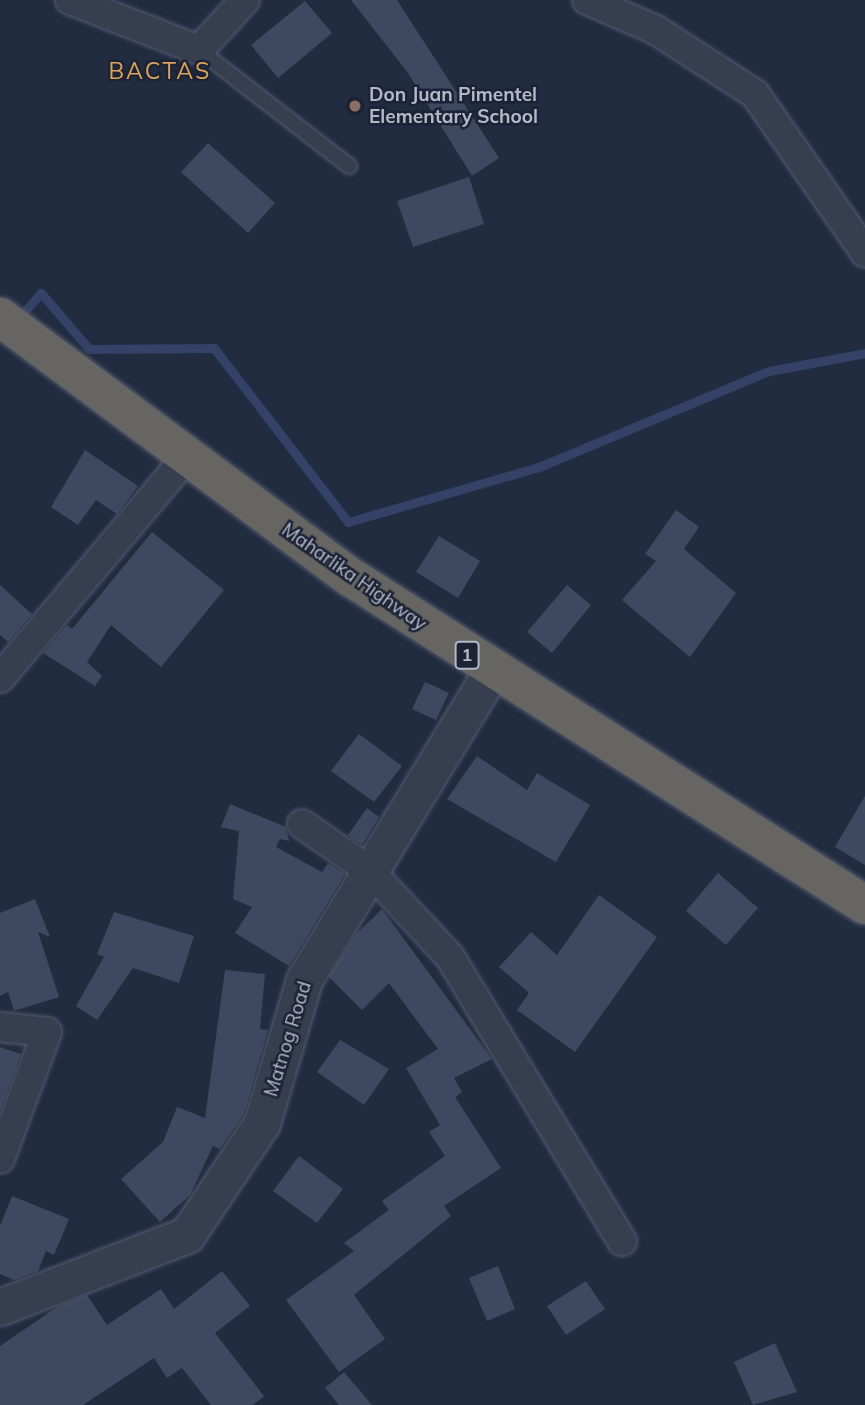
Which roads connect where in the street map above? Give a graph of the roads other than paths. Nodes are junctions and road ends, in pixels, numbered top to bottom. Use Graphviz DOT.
graph roads {
  1 [pos="70,0"];
  2 [pos="245,0"];
  3 [pos="587,0"];
  4 [pos="106,5"];
  5 [pos="199,50"];
  6 [pos="349,166"];
  7 [pos="865,252"];
  8 [pos="0,317"];
  9 [pos="185,459"];
  10 [pos="492,671"];
  11 [pos="0,678"];
  12 [pos="302,824"];
  13 [pos="370,871"];
  14 [pos="865,905"];
  15 [pos="0,1027"];
  16 [pos="0,1159"];
  17 [pos="622,1241"];
  18 [pos="0,1307"];
  1 -- 4 [label="street"];
  2 -- 5 [label="street"];
  3 -- 7 [label="street"];
  4 -- 5 [label="street"];
  5 -- 6 [label="lane"];
  8 -- 9 [label="highway, Maharlika Highway / 1"];
  9 -- 10 [label="highway, Maharlika Highway / 1"];
  9 -- 11 [label="street"];
  10 -- 13 [label="street, Matnog Road"];
  10 -- 14 [label="highway, Maharlika Highway / 1"];
  12 -- 13 [label="street"];
  13 -- 17 [label="street"];
  13 -- 18 [label="street, Matnog Road"];
  15 -- 16 [label="street"];
}
